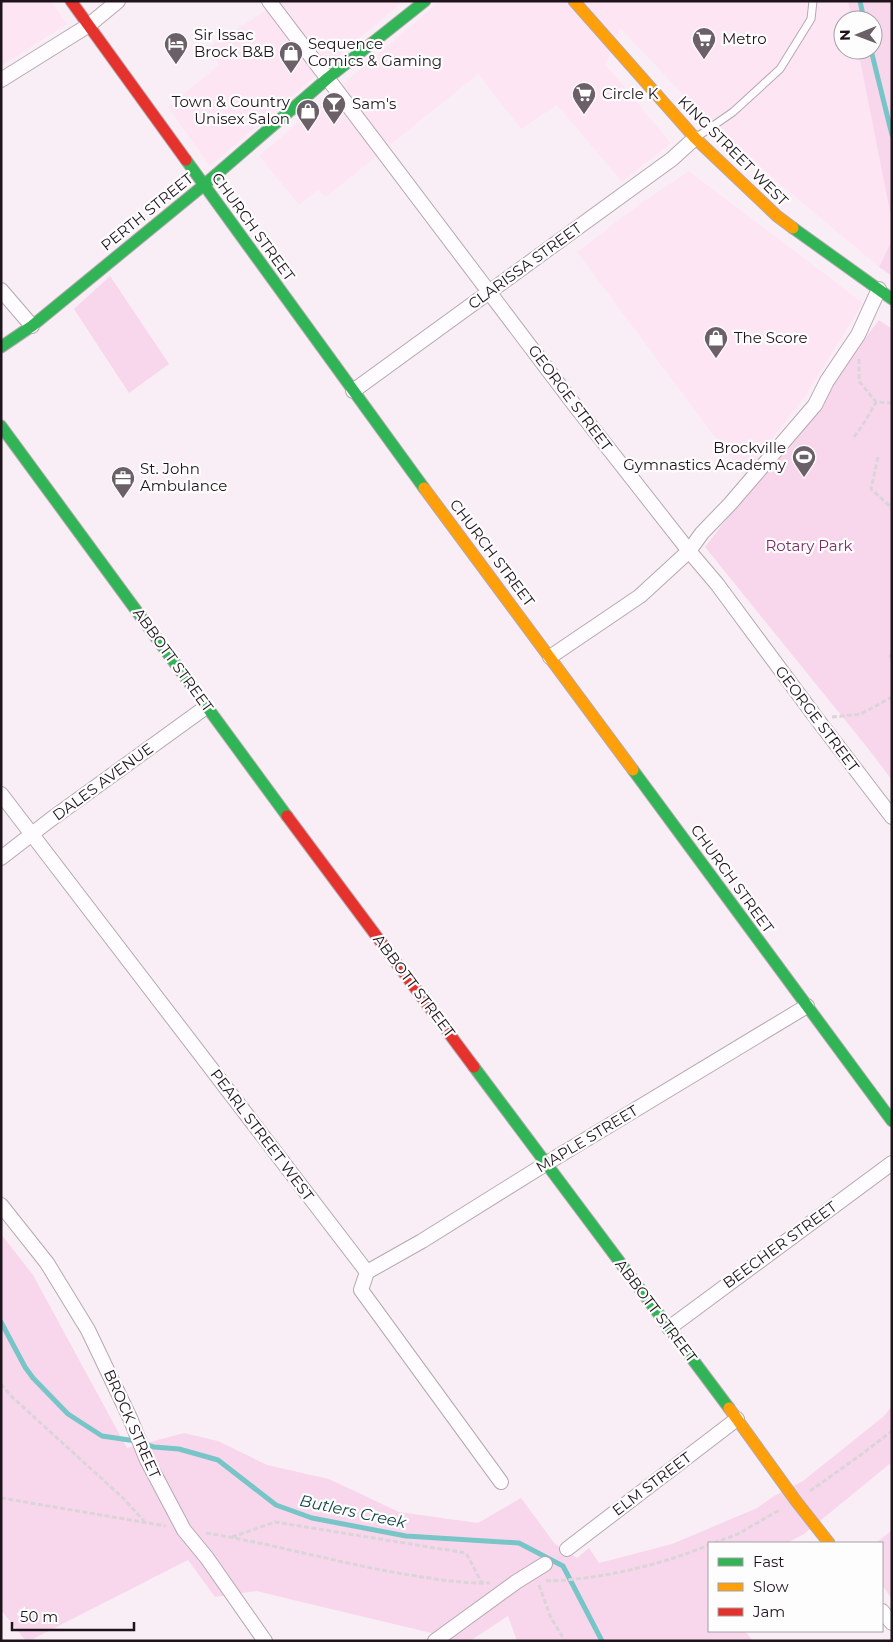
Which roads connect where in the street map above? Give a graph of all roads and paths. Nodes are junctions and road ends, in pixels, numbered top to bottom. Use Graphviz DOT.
graph roads {
  1 [pos="71,1"];
  2 [pos="118,1"];
  3 [pos="269,1"];
  4 [pos="425,1"];
  5 [pos="574,1"];
  6 [pos="813,1"];
  7 [pos="89,25"];
  8 [pos="328,78"];
  9 [pos="1,80"];
  10 [pos="695,138"];
  11 [pos="204,185"];
  12 [pos="879,289"];
  13 [pos="1,290"];
  14 [pos="490,292"];
  15 [pos="892,299"];
  16 [pos="32,326"];
  17 [pos="858,336"];
  18 [pos="1,347"];
  19 [pos="353,391"];
  20 [pos="876,402"];
  21 [pos="892,403"];
  22 [pos="1,426"];
  23 [pos="854,437"];
  24 [pos="878,457"];
  25 [pos="892,508"];
  26 [pos="688,551"];
  27 [pos="892,654"];
  28 [pos="550,657"];
  29 [pos="892,661"];
  30 [pos="892,697"];
  31 [pos="206,707"];
  32 [pos="816,719"];
  33 [pos="1,794"];
  34 [pos="892,817"];
  35 [pos="31,834"];
  36 [pos="1,858"];
  37 [pos="807,1006"];
  38 [pos="892,1121"];
  39 [pos="547,1163"];
  40 [pos="892,1163"];
  41 [pos="1,1205"];
  42 [pos="367,1272"];
  43 [pos="669,1328"];
  44 [pos="1,1384"];
  45 [pos="737,1419"];
  46 [pos="501,1482"];
  47 [pos="1,1498"];
  48 [pos="144,1522"];
  49 [pos="184,1530"];
  50 [pos="230,1537"];
  51 [pos="828,1542"];
  52 [pos="708,1545"];
  53 [pos="567,1549"];
  54 [pos="545,1564"];
  55 [pos="483,1583"];
  56 [pos="491,1583"];
  57 [pos="883,1611"];
  58 [pos="892,1623"];
  59 [pos="265,1641"];
  60 [pos="434,1641"];
  61 [pos="565,1641"];
  1 -- 7 [label="street, CHURCH STREET"];
  2 -- 7 [label="street"];
  3 -- 8 [label="street, GEORGE STREET"];
  4 -- 8 [label="street, PERTH STREET"];
  5 -- 10 [label="street, KING STREET WEST"];
  6 -- 10 [label="lane"];
  7 -- 9 [label="street"];
  7 -- 11 [label="street, CHURCH STREET"];
  8 -- 11 [label="street, PERTH STREET"];
  8 -- 14 [label="street, GEORGE STREET"];
  10 -- 12 [label="street, KING STREET WEST"];
  10 -- 14 [label="street, CLARISSA STREET"];
  11 -- 16 [label="street, PERTH STREET"];
  11 -- 19 [label="street, CHURCH STREET"];
  12 -- 15 [label="street, KING STREET WEST"];
  12 -- 17 [label="street"];
  13 -- 16 [label="street"];
  14 -- 19 [label="street, CLARISSA STREET"];
  14 -- 26 [label="street, GEORGE STREET"];
  16 -- 18 [label="street, PERTH STREET"];
  17 -- 20 [label="path"];
  17 -- 26 [label="street"];
  19 -- 28 [label="street, CHURCH STREET"];
  20 -- 21 [label="path"];
  20 -- 23 [label="path"];
  22 -- 31 [label="street, ABBOTT STREET"];
  24 -- 25 [label="path"];
  26 -- 28 [label="street"];
  26 -- 32 [label="street, GEORGE STREET"];
  27 -- 29 [label="path"];
  28 -- 37 [label="street, CHURCH STREET"];
  30 -- 32 [label="path"];
  31 -- 35 [label="street, DALES AVENUE"];
  31 -- 39 [label="street, ABBOTT STREET"];
  32 -- 34 [label="street, GEORGE STREET"];
  33 -- 35 [label="street, PEARL STREET WEST"];
  35 -- 36 [label="street, DALES AVENUE"];
  35 -- 42 [label="street, PEARL STREET WEST"];
  37 -- 38 [label="street, CHURCH STREET"];
  37 -- 39 [label="street, MAPLE STREET"];
  39 -- 42 [label="street, MAPLE STREET"];
  39 -- 43 [label="street, ABBOTT STREET"];
  40 -- 43 [label="street, BEECHER STREET"];
  41 -- 49 [label="street, BROCK STREET"];
  42 -- 46 [label="street"];
  43 -- 45 [label="street, ABBOTT STREET"];
  44 -- 48 [label="path"];
  45 -- 51 [label="street, ABBOTT STREET"];
  45 -- 53 [label="street, ELM STREET"];
  47 -- 48 [label="path"];
  48 -- 49 [label="path"];
  49 -- 50 [label="path"];
  49 -- 59 [label="street, BROCK STREET"];
  50 -- 55 [label="path"];
  50 -- 55 [label="path"];
  52 -- 61 [label="path"];
  54 -- 60 [label="street"];
  55 -- 56 [label="path"];
  57 -- 58 [label="street"];
}
